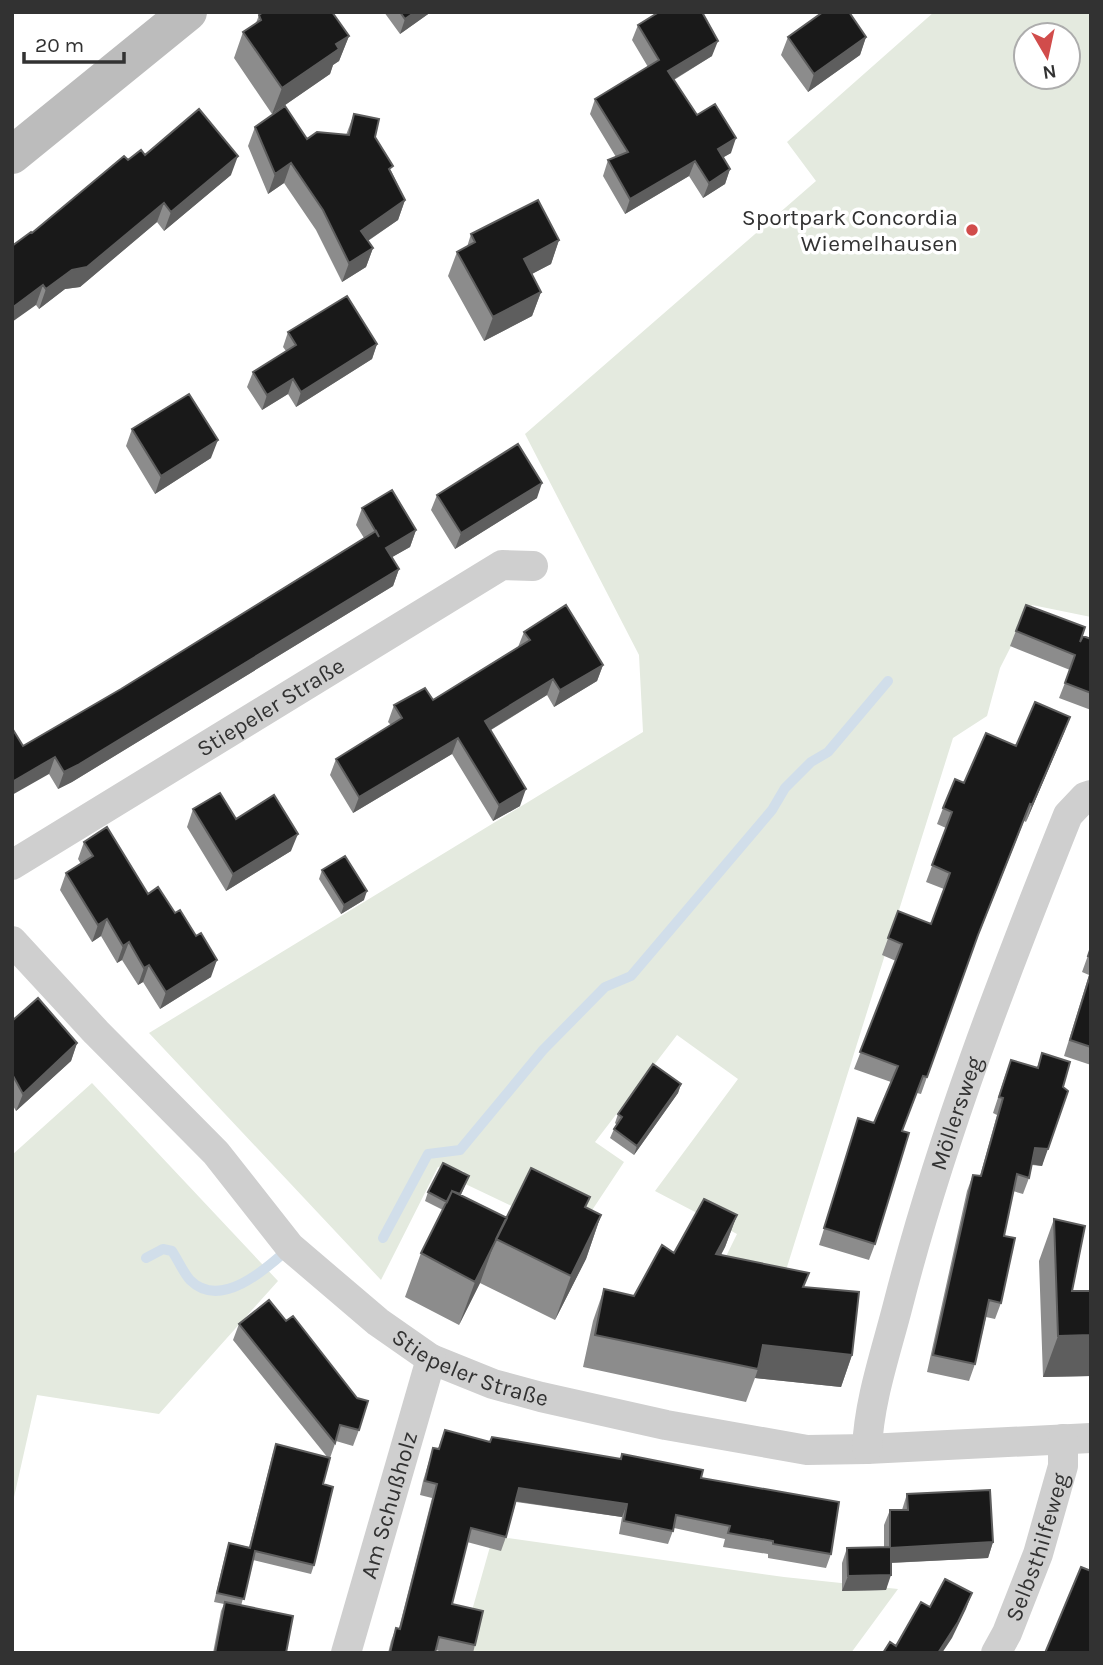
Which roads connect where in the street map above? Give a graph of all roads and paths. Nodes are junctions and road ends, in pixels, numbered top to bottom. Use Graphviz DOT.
graph roads {
  1 [pos="188,12"];
  2 [pos="12,155"];
  3 [pos="533,566"];
  4 [pos="1091,795"];
  5 [pos="12,865"];
  6 [pos="12,941"];
  7 [pos="431,1359"];
  8 [pos="1077,1438"];
  9 [pos="867,1449"];
  10 [pos="346,1653"];
  11 [pos="996,1653"];
  1 -- 2 [label="main road"];
  3 -- 5 [label="street, Stiepeler Straße"];
  4 -- 9 [label="street, Möllersweg"];
  6 -- 7 [label="street, Stiepeler Straße"];
  7 -- 9 [label="street, Stiepeler Straße"];
  7 -- 10 [label="street, Am Schußholz"];
  8 -- 9 [label="street, Stiepeler Straße"];
  8 -- 11 [label="street, Selbsthilfeweg"];
}
